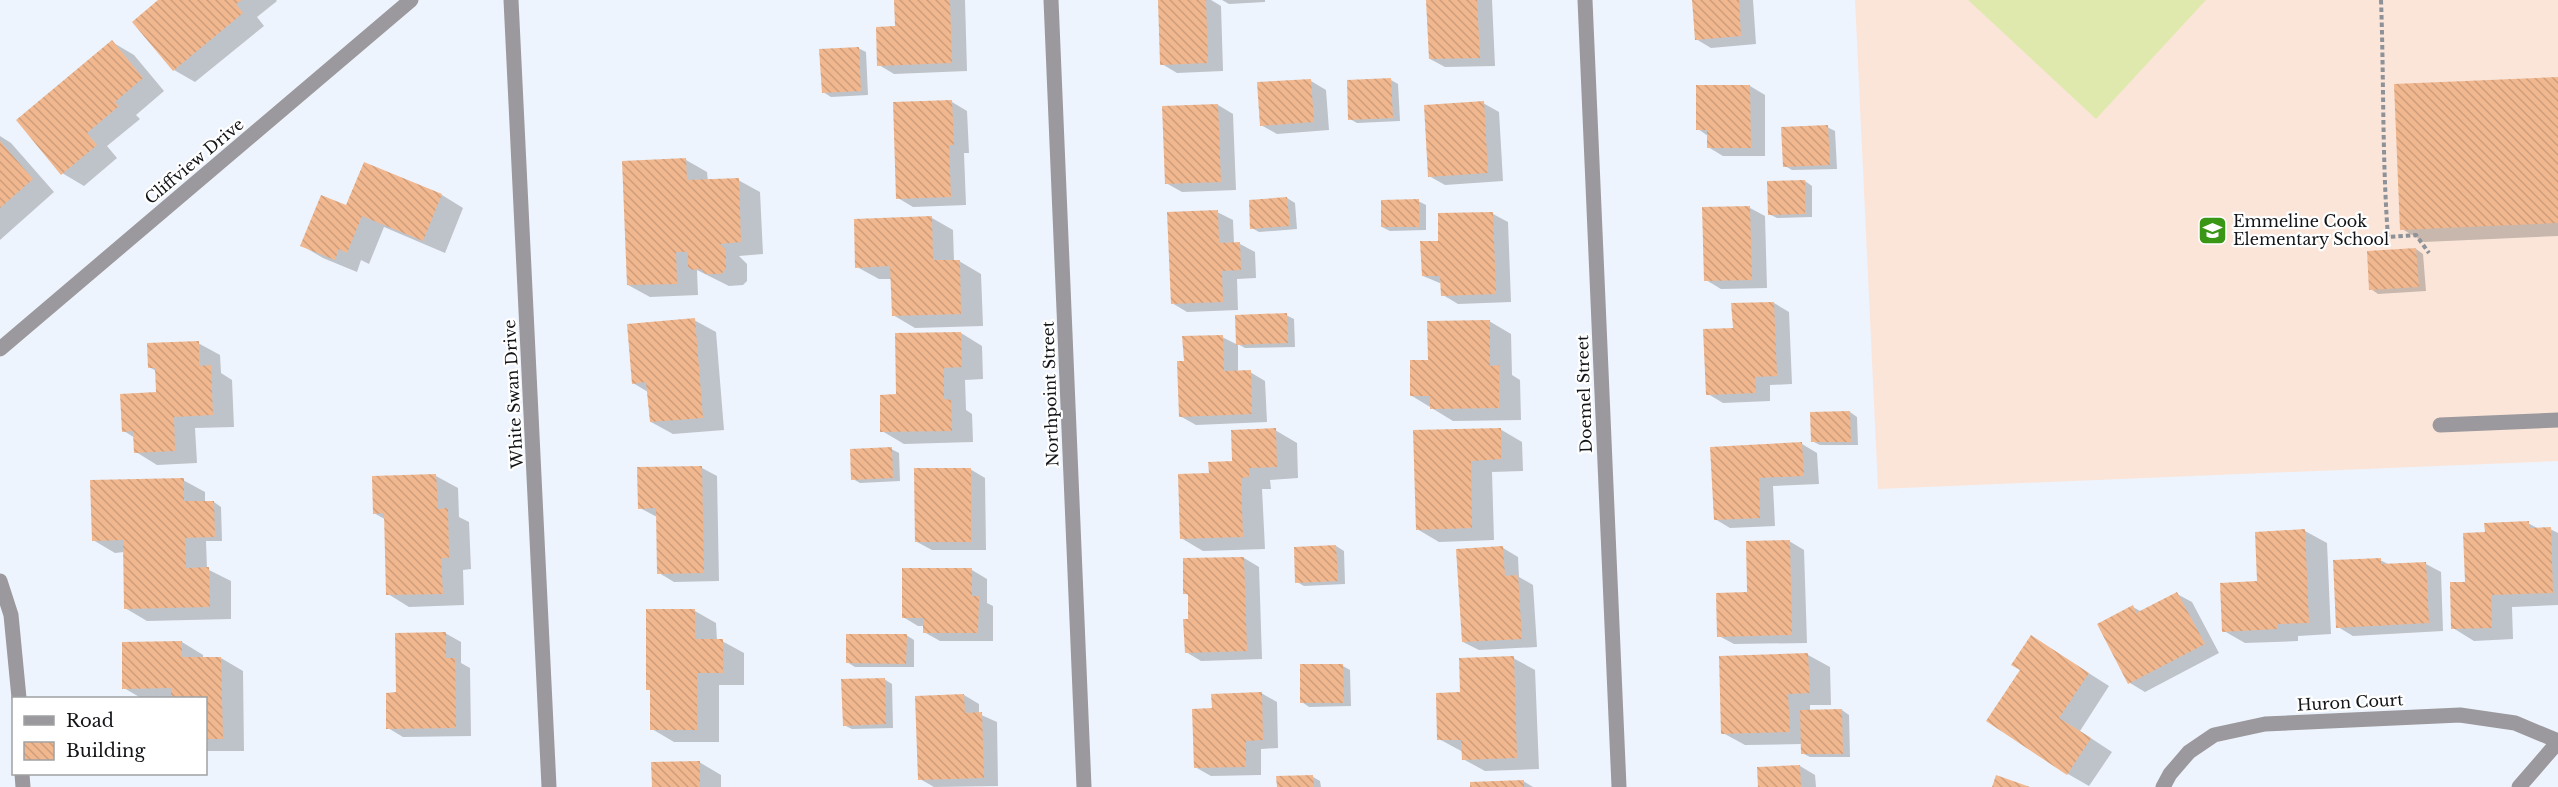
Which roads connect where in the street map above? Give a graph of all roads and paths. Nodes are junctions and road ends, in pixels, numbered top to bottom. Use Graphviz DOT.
graph roads {
  1 [pos="411,0"];
  2 [pos="511,0"];
  3 [pos="1051,0"];
  4 [pos="1585,0"];
  5 [pos="2381,0"];
  6 [pos="2429,253"];
  7 [pos="0,349"];
  8 [pos="2558,420"];
  9 [pos="2440,425"];
  10 [pos="0,581"];
  11 [pos="19,697"];
  12 [pos="2558,742"];
  13 [pos="549,787"];
  14 [pos="1084,787"];
  15 [pos="1619,787"];
  16 [pos="2163,787"];
  17 [pos="2519,787"];
  1 -- 7 [label="street, Cliffview Drive"];
  2 -- 13 [label="street, White Swan Drive"];
  3 -- 14 [label="street, Northpoint Street"];
  4 -- 15 [label="street, Doemel Street"];
  5 -- 6 [label="path"];
  8 -- 9 [label="street"];
  10 -- 11 [label="street"];
  12 -- 16 [label="street, Huron Court"];
  12 -- 17 [label="street, Huron Court"];
}
